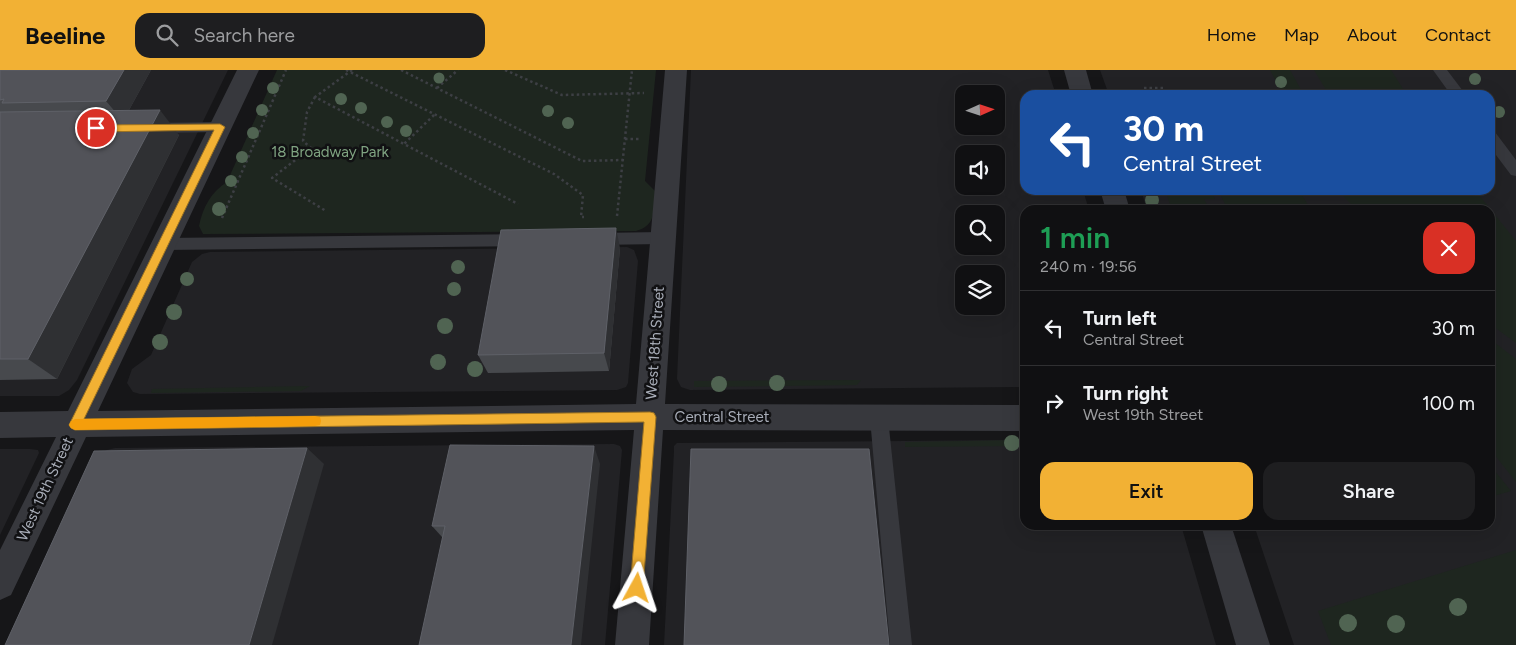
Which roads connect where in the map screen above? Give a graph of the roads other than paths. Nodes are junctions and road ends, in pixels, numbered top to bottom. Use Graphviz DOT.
graph roads {
  1 [pos="248,70"];
  2 [pos="676,70"];
  3 [pos="1075,70"];
  4 [pos="1440,70"];
  5 [pos="1081,90"];
  6 [pos="1455,90"];
  7 [pos="220,127"];
  8 [pos="134,128"];
  9 [pos="1495,143"];
  10 [pos="1516,171"];
  11 [pos="662,238"];
  12 [pos="582,239"];
  13 [pos="543,240"];
  14 [pos="163,244"];
  15 [pos="650,417"];
  16 [pos="879,418"];
  17 [pos="1020,418"];
  18 [pos="0,425"];
  19 [pos="75,425"];
  20 [pos="1218,530"];
  21 [pos="0,584"];
  22 [pos="632,645"];
  23 [pos="901,645"];
  24 [pos="1253,645"];
  1 -- 7 [label="street, West 19th Street"];
  2 -- 11 [label="street, West 18th Street"];
  3 -- 5 [label="street"];
  4 -- 6 [label="lane"];
  7 -- 8 [label="lane"];
  7 -- 14 [label="street, West 19th Street"];
  9 -- 10 [label="lane"];
  11 -- 12 [label="lane"];
  11 -- 15 [label="street, West 18th Street"];
  13 -- 14 [label="lane"];
  14 -- 19 [label="street, West 19th Street"];
  15 -- 16 [label="street, Central Street"];
  15 -- 19 [label="street, Central Street"];
  15 -- 22 [label="street, West 18th Street"];
  16 -- 17 [label="street, Central Street"];
  16 -- 23 [label="lane"];
  18 -- 19 [label="street, Central Street"];
  19 -- 21 [label="street, West 19th Street"];
  20 -- 24 [label="street"];
}
